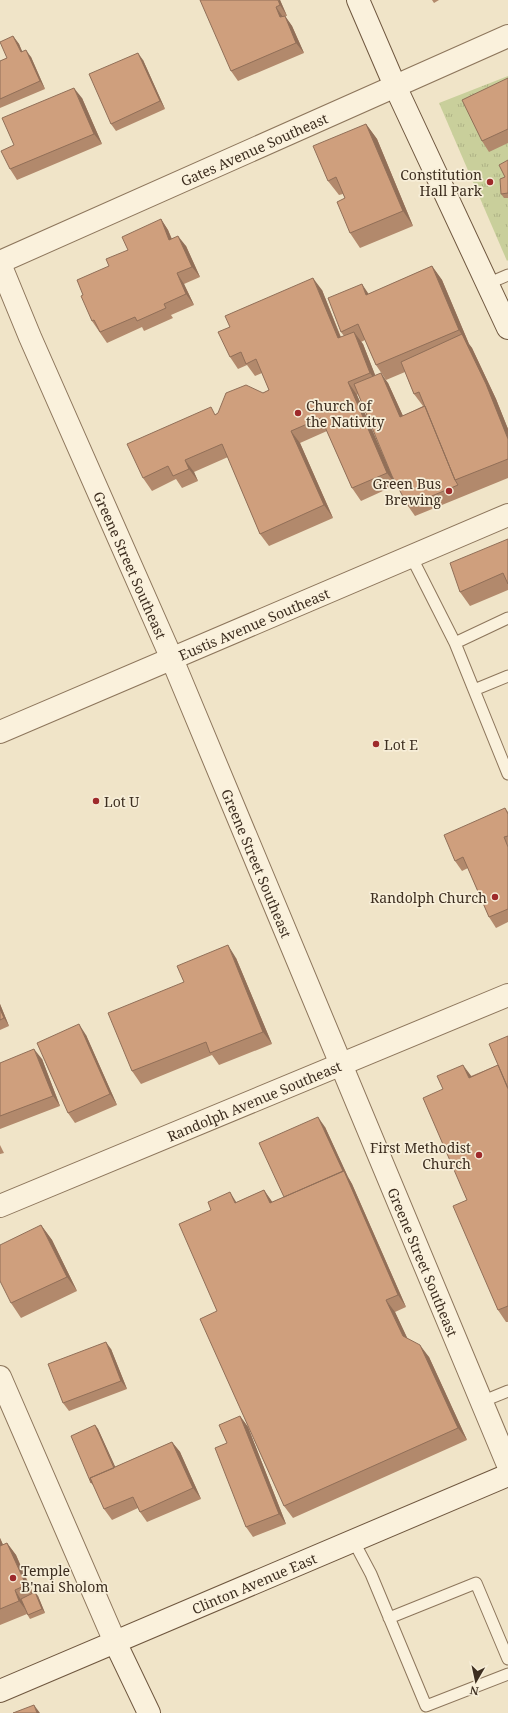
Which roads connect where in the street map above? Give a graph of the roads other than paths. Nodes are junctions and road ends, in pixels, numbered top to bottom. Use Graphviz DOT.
graph roads {
  1 [pos="358,0"];
  2 [pos="508,36"];
  3 [pos="395,86"];
  4 [pos="0,263"];
  5 [pos="508,275"];
  6 [pos="487,284"];
  7 [pos="508,328"];
  8 [pos="508,515"];
  9 [pos="412,558"];
  10 [pos="508,618"];
  11 [pos="455,643"];
  12 [pos="172,659"];
  13 [pos="508,676"];
  14 [pos="474,690"];
  15 [pos="0,732"];
  16 [pos="508,774"];
  17 [pos="508,995"];
  18 [pos="340,1065"];
  19 [pos="0,1206"];
  20 [pos="0,1377"];
  21 [pos="508,1390"];
  22 [pos="481,1402"];
  23 [pos="508,1465"];
  24 [pos="508,1474"];
  25 [pos="353,1540"];
  26 [pos="389,1618"];
  27 [pos="114,1642"];
  28 [pos="508,1659"];
  29 [pos="508,1674"];
  30 [pos="0,1691"];
  31 [pos="149,1713"];
  1 -- 3 [label="street"];
  2 -- 3 [label="street, Gates Avenue Southeast"];
  3 -- 4 [label="street, Gates Avenue Southeast"];
  3 -- 6 [label="street"];
  4 -- 12 [label="street, Greene Street Southeast"];
  5 -- 6 [label="lane"];
  6 -- 7 [label="street"];
  8 -- 9 [label="street, Eustis Avenue Southeast"];
  9 -- 11 [label="lane"];
  9 -- 12 [label="street, Eustis Avenue Southeast"];
  10 -- 11 [label="lane"];
  11 -- 14 [label="lane"];
  12 -- 15 [label="street, Eustis Avenue Southeast"];
  12 -- 18 [label="street, Greene Street Southeast"];
  13 -- 14 [label="lane"];
  14 -- 16 [label="lane"];
  17 -- 18 [label="street, Randolph Avenue Southeast"];
  18 -- 19 [label="street, Randolph Avenue Southeast"];
  18 -- 22 [label="street, Greene Street Southeast"];
  20 -- 27 [label="street"];
  21 -- 22 [label="lane"];
  22 -- 23 [label="street, Greene Street Southeast"];
  24 -- 25 [label="street, Clinton Avenue East"];
  25 -- 26 [label="lane"];
  25 -- 27 [label="street, Clinton Avenue East"];
  26 -- 28 [label="lane"];
  26 -- 29 [label="lane"];
  27 -- 30 [label="street, Clinton Avenue East"];
  27 -- 31 [label="street"];
}
